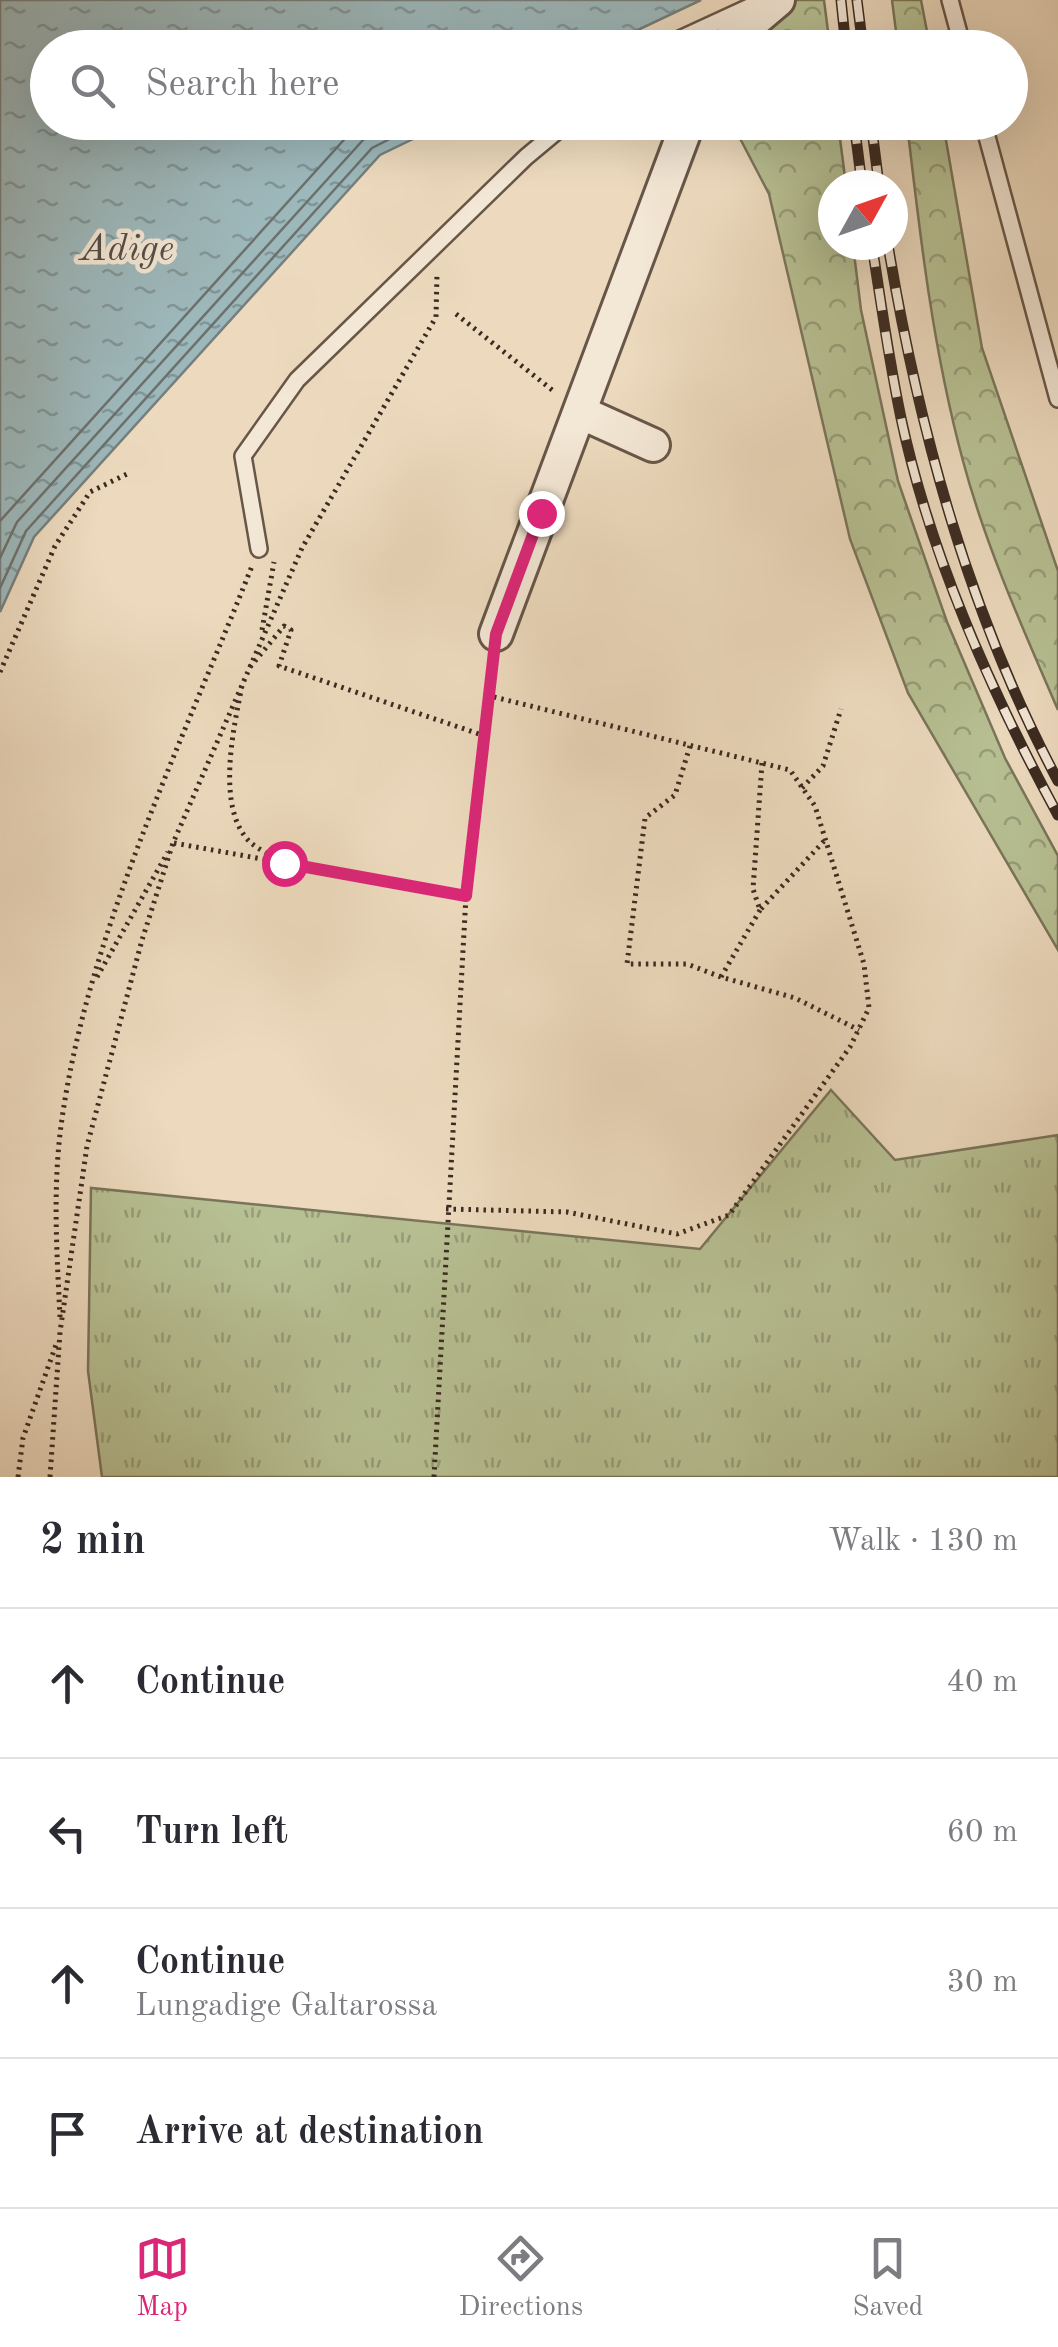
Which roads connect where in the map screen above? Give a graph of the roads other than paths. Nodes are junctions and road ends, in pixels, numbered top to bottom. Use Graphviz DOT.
graph roads {
  1 [pos="763,0"];
  2 [pos="778,0"];
  3 [pos="950,0"];
  4 [pos="699,30"];
  5 [pos="742,30"];
  6 [pos="958,30"];
  7 [pos="546,140"];
  8 [pos="681,140"];
  9 [pos="988,140"];
  10 [pos="1058,399"];
  11 [pos="582,413"];
  12 [pos="653,445"];
  13 [pos="259,550"];
  14 [pos="496,634"];
  1 -- 4 [label="lane"];
  2 -- 5 [label="street"];
  3 -- 6 [label="lane"];
  7 -- 13 [label="lane"];
  8 -- 11 [label="street"];
  9 -- 10 [label="lane"];
  11 -- 12 [label="street"];
  11 -- 14 [label="street"];
}
